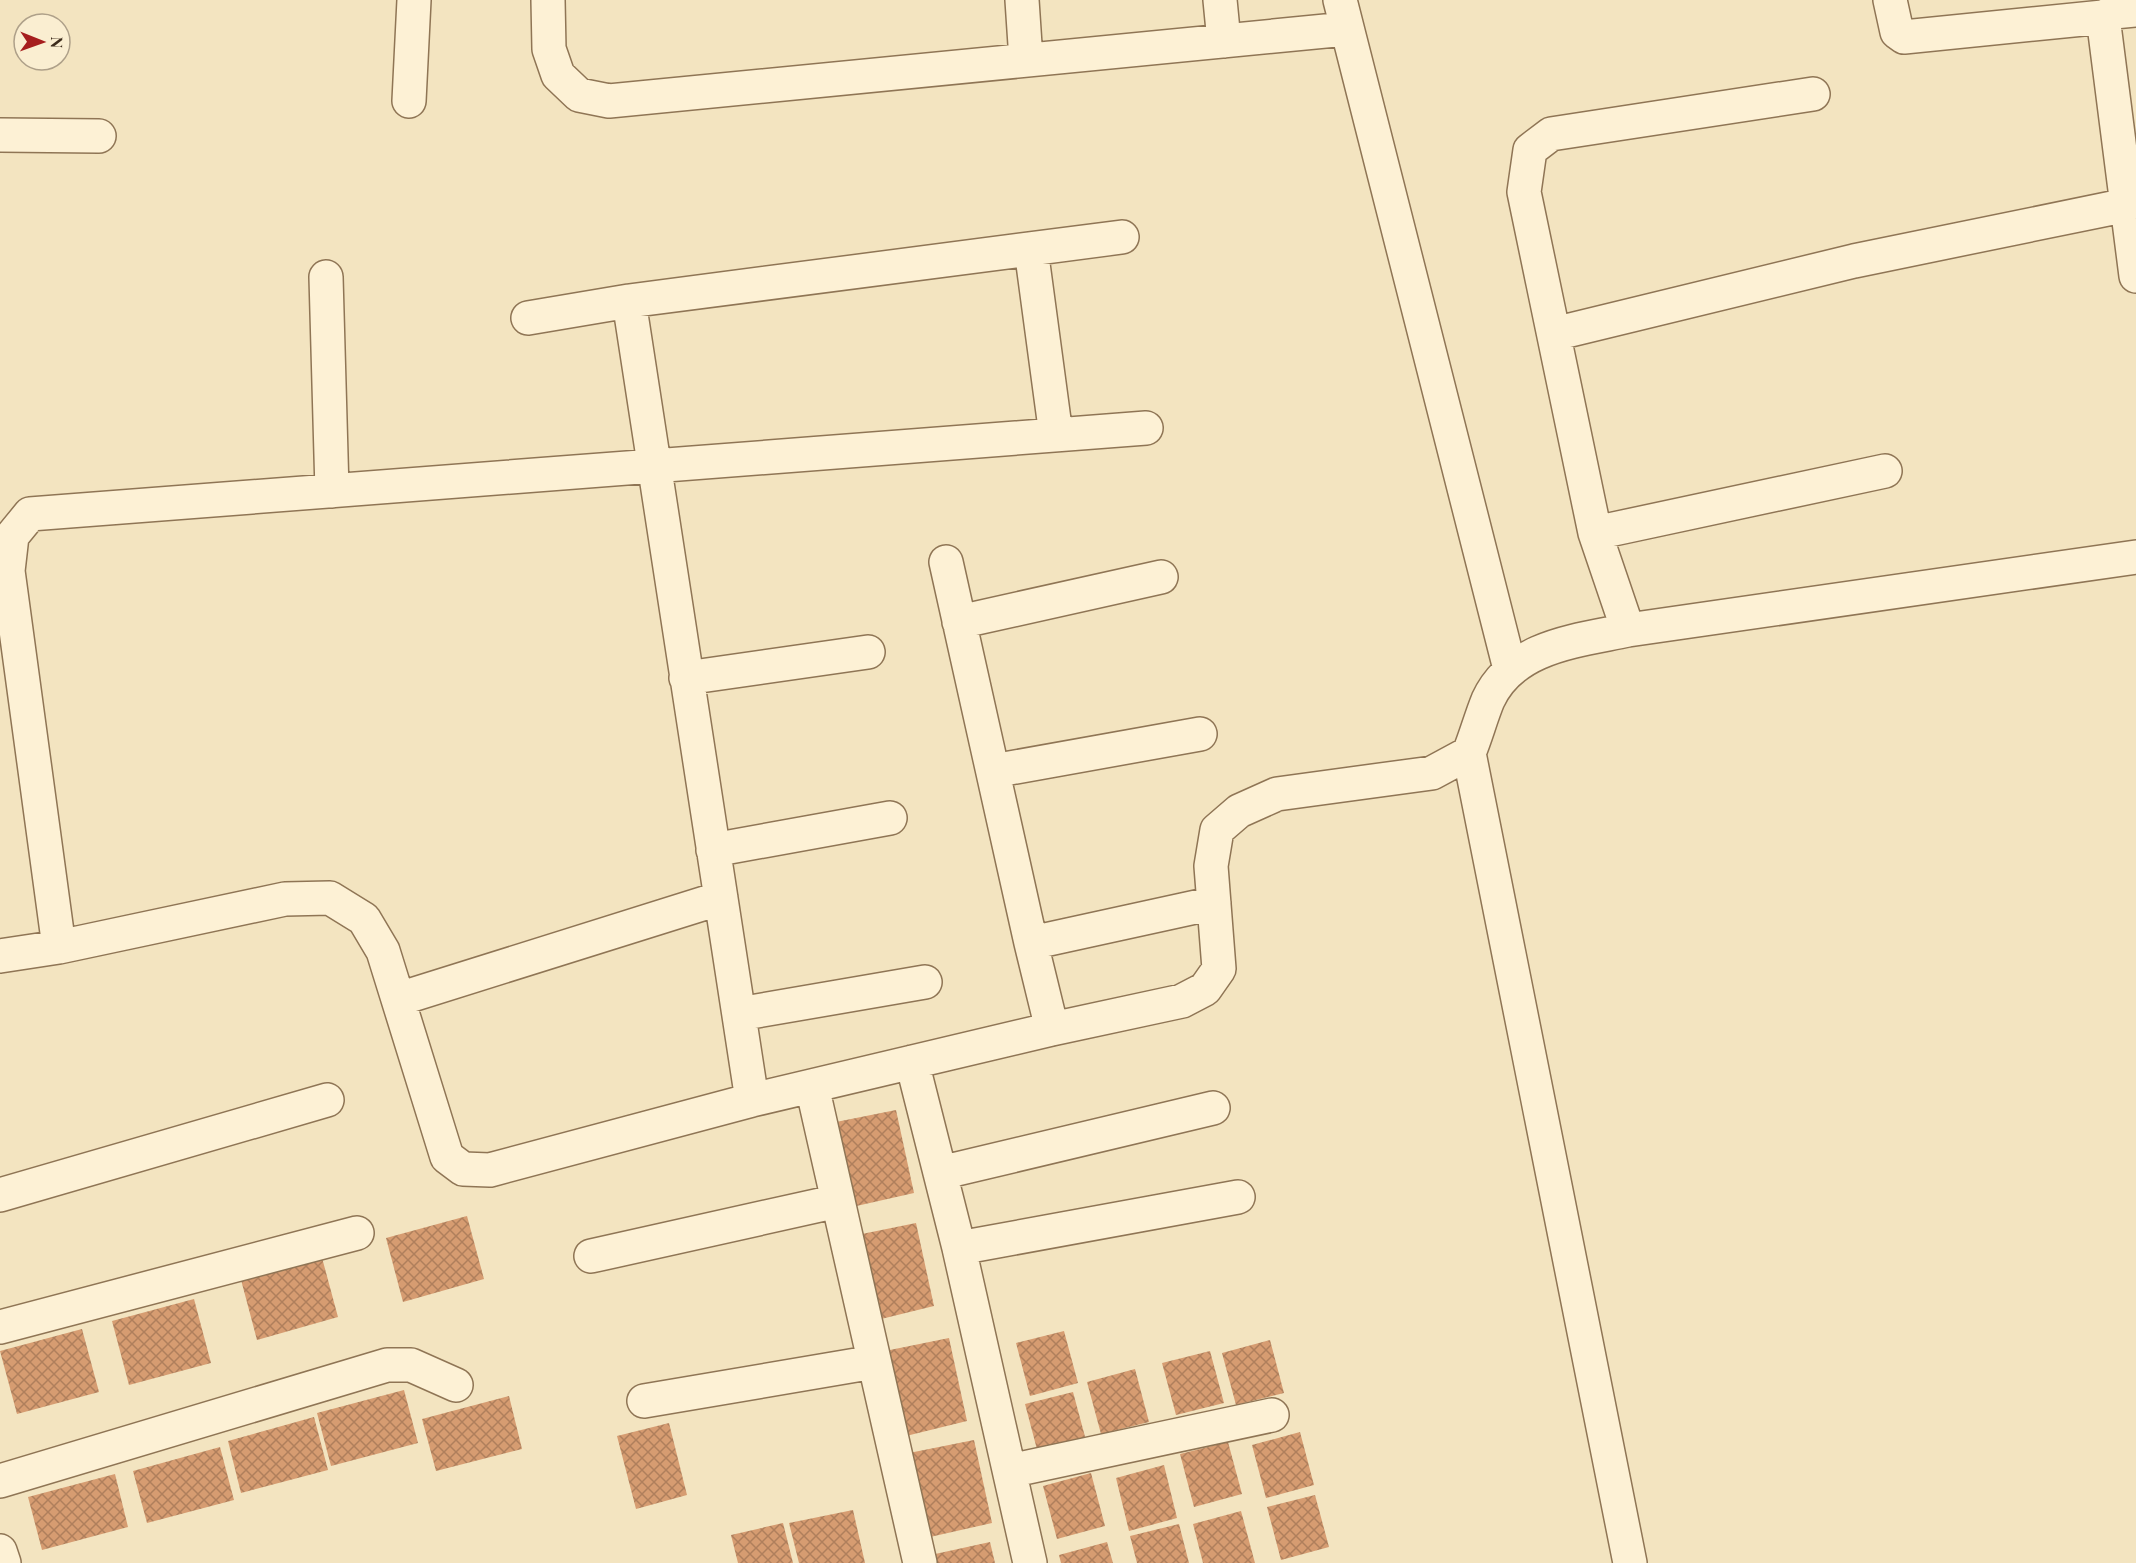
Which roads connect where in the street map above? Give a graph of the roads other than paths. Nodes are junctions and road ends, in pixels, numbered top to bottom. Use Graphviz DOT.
graph roads {
  1 [pos="414,0"];
  2 [pos="548,0"];
  3 [pos="1022,0"];
  4 [pos="1220,0"];
  5 [pos="1890,0"];
  6 [pos="2117,10"];
  7 [pos="1343,14"];
  8 [pos="1224,41"];
  9 [pos="1026,60"];
  10 [pos="1813,94"];
  11 [pos="409,101"];
  12 [pos="0,135"];
  13 [pos="99,135"];
  14 [pos="2127,205"];
  15 [pos="1122,237"];
  16 [pos="1031,249"];
  17 [pos="2135,262"];
  18 [pos="326,277"];
  19 [pos="629,302"];
  20 [pos="528,318"];
  21 [pos="1554,334"];
  22 [pos="1146,428"];
  23 [pos="1056,435"];
  24 [pos="653,466"];
  25 [pos="1885,471"];
  26 [pos="332,491"];
  27 [pos="1595,533"];
  28 [pos="2136,557"];
  29 [pos="946,562"];
  30 [pos="1161,578"];
  31 [pos="959,622"];
  32 [pos="1628,630"];
  33 [pos="868,652"];
  34 [pos="1510,669"];
  35 [pos="687,678"];
  36 [pos="1200,734"];
  37 [pos="1469,753"];
  38 [pos="993,771"];
  39 [pos="890,818"];
  40 [pos="713,850"];
  41 [pos="721,898"];
  42 [pos="1214,903"];
  43 [pos="1031,943"];
  44 [pos="59,947"];
  45 [pos="0,956"];
  46 [pos="925,981"];
  47 [pos="399,999"];
  48 [pos="739,1014"];
  49 [pos="1052,1029"];
  50 [pos="912,1062"];
  51 [pos="812,1086"];
  52 [pos="327,1100"];
  53 [pos="752,1100"];
  54 [pos="1213,1108"];
  55 [pos="940,1173"];
  56 [pos="0,1195"];
  57 [pos="1238,1197"];
  58 [pos="838,1201"];
  59 [pos="357,1233"];
  60 [pos="959,1248"];
  61 [pos="591,1256"];
  62 [pos="0,1327"];
  63 [pos="874,1362"];
  64 [pos="456,1385"];
  65 [pos="644,1401"];
  66 [pos="1272,1415"];
  67 [pos="1010,1471"];
  68 [pos="0,1481"];
  69 [pos="0,1551"];
  70 [pos="4,1563"];
  71 [pos="920,1563"];
  72 [pos="1030,1563"];
  73 [pos="1630,1563"];
  1 -- 11 [label="street"];
  2 -- 9 [label="street"];
  3 -- 9 [label="street"];
  4 -- 8 [label="street"];
  5 -- 6 [label="street"];
  6 -- 14 [label="street"];
  7 -- 8 [label="street"];
  7 -- 34 [label="street"];
  8 -- 9 [label="street"];
  10 -- 21 [label="street"];
  12 -- 13 [label="street"];
  14 -- 17 [label="street"];
  14 -- 21 [label="street"];
  15 -- 16 [label="street"];
  16 -- 19 [label="street"];
  16 -- 23 [label="street"];
  18 -- 26 [label="street"];
  19 -- 20 [label="street"];
  19 -- 24 [label="street"];
  21 -- 27 [label="street"];
  22 -- 23 [label="street"];
  23 -- 24 [label="street"];
  24 -- 26 [label="street"];
  24 -- 35 [label="street"];
  25 -- 27 [label="street"];
  26 -- 44 [label="street"];
  27 -- 32 [label="street"];
  28 -- 32 [label="street"];
  29 -- 31 [label="street"];
  30 -- 31 [label="street"];
  31 -- 38 [label="street"];
  32 -- 34 [label="street"];
  33 -- 35 [label="street"];
  34 -- 37 [label="street"];
  35 -- 40 [label="street"];
  36 -- 38 [label="street"];
  37 -- 42 [label="street"];
  37 -- 73 [label="street"];
  38 -- 43 [label="street"];
  39 -- 40 [label="street"];
  40 -- 41 [label="street"];
  41 -- 47 [label="street"];
  41 -- 48 [label="street"];
  42 -- 43 [label="street"];
  42 -- 49 [label="street"];
  43 -- 49 [label="street"];
  44 -- 45 [label="street"];
  44 -- 47 [label="street"];
  46 -- 48 [label="street"];
  47 -- 53 [label="street"];
  48 -- 53 [label="street"];
  49 -- 50 [label="street"];
  50 -- 51 [label="street"];
  50 -- 55 [label="street"];
  51 -- 53 [label="street"];
  51 -- 58 [label="street"];
  52 -- 56 [label="street"];
  54 -- 55 [label="street"];
  55 -- 60 [label="street"];
  57 -- 60 [label="street"];
  58 -- 61 [label="street"];
  58 -- 63 [label="street"];
  59 -- 62 [label="street"];
  60 -- 67 [label="street"];
  63 -- 65 [label="street"];
  63 -- 71 [label="street"];
  64 -- 68 [label="street"];
  66 -- 67 [label="street"];
  67 -- 72 [label="street"];
  69 -- 70 [label="street"];
}
